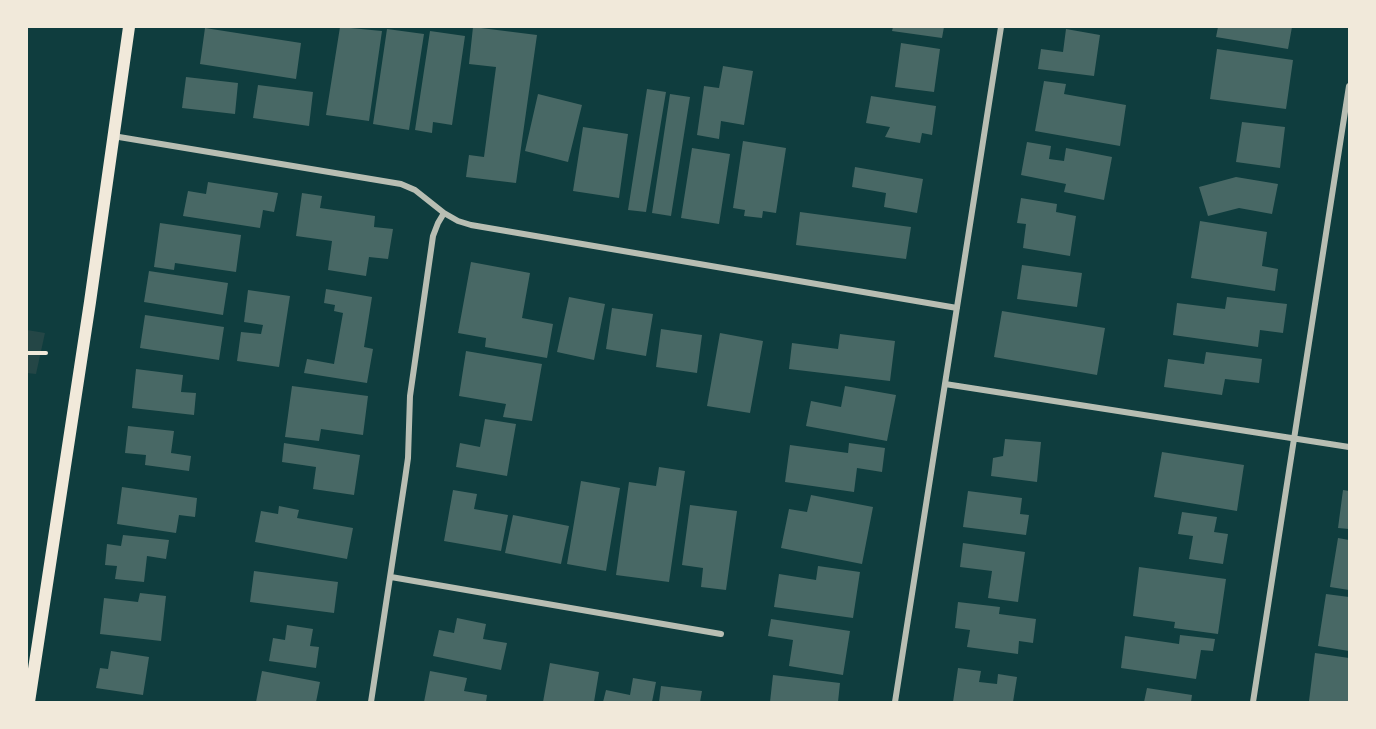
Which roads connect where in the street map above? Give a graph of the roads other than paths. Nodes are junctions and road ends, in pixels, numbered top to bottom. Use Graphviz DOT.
graph roads {
  1 [pos="129,27"];
  2 [pos="1001,27"];
  3 [pos="1349,86"];
  4 [pos="113,135"];
  5 [pos="444,213"];
  6 [pos="957,308"];
  7 [pos="945,384"];
  8 [pos="1294,439"];
  9 [pos="1349,447"];
  10 [pos="391,577"];
  11 [pos="721,634"];
  12 [pos="29,702"];
  13 [pos="371,702"];
  14 [pos="895,702"];
  15 [pos="1253,702"];
  1 -- 4 [label="main road"];
  2 -- 6 [label="street"];
  3 -- 8 [label="street"];
  4 -- 5 [label="street"];
  4 -- 12 [label="main road"];
  5 -- 6 [label="street"];
  5 -- 10 [label="street"];
  6 -- 7 [label="street"];
  7 -- 8 [label="street"];
  7 -- 14 [label="street"];
  8 -- 9 [label="street"];
  8 -- 15 [label="street"];
  10 -- 11 [label="street"];
  10 -- 13 [label="street"];
}
